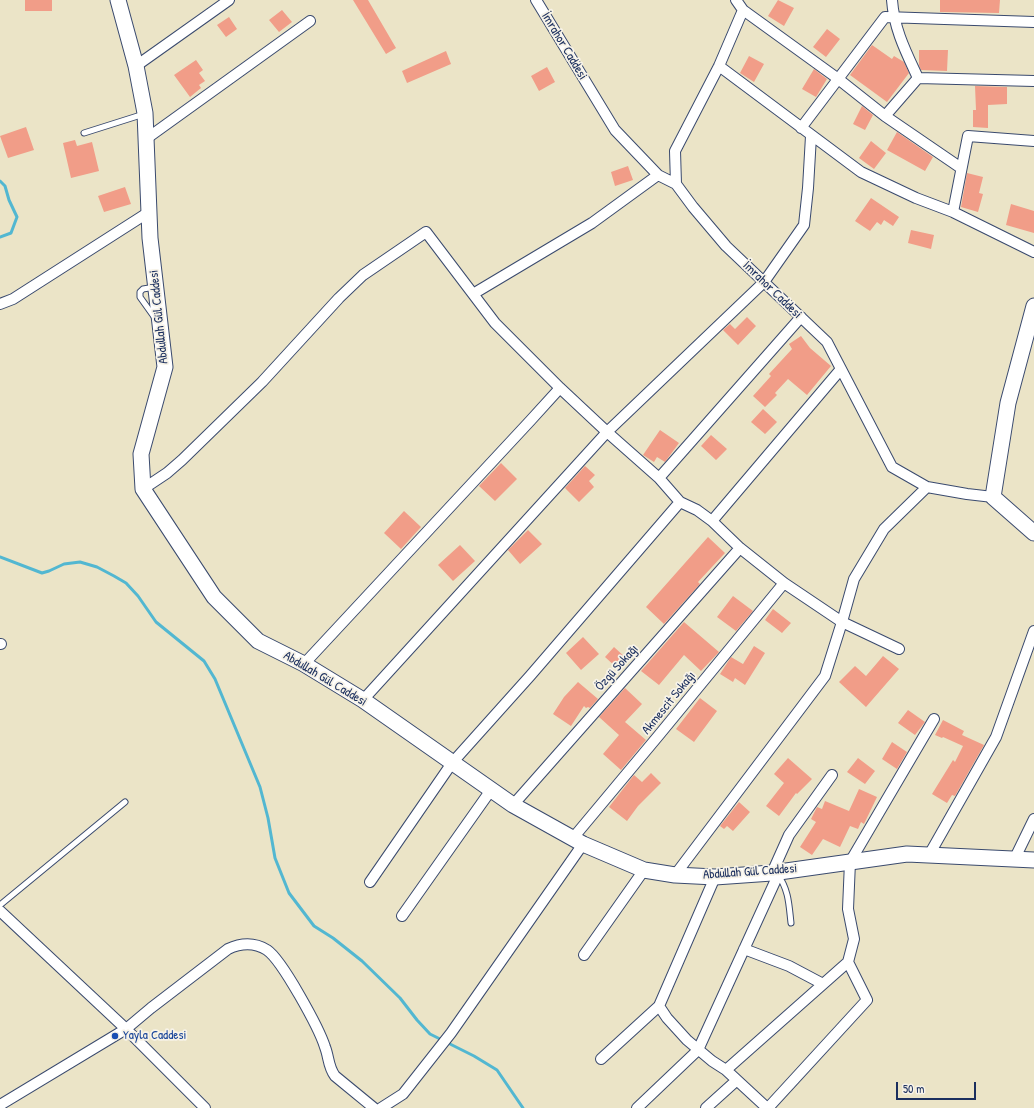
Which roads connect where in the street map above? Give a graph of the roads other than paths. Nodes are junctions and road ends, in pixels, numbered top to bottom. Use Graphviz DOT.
graph roads {
  1 [pos="118,0"];
  2 [pos="229,0"];
  3 [pos="536,0"];
  4 [pos="736,0"];
  5 [pos="892,0"];
  6 [pos="743,10"];
  7 [pos="893,17"];
  8 [pos="310,21"];
  9 [pos="1034,22"];
  10 [pos="136,66"];
  11 [pos="719,66"];
  12 [pos="837,78"];
  13 [pos="918,78"];
  14 [pos="1034,81"];
  15 [pos="145,114"];
  16 [pos="885,116"];
  17 [pos="801,128"];
  18 [pos="84,133"];
  19 [pos="811,136"];
  20 [pos="146,140"];
  21 [pos="1034,141"];
  22 [pos="961,168"];
  23 [pos="658,176"];
  24 [pos="676,184"];
  25 [pos="149,212"];
  26 [pos="952,212"];
  27 [pos="1034,252"];
  28 [pos="764,282"];
  29 [pos="473,294"];
  30 [pos="0,304"];
  31 [pos="1034,306"];
  32 [pos="801,317"];
  33 [pos="841,369"];
  34 [pos="560,388"];
  35 [pos="606,432"];
  36 [pos="660,478"];
  37 [pos="927,487"];
  38 [pos="143,488"];
  39 [pos="993,497"];
  40 [pos="680,502"];
  41 [pos="712,521"];
  42 [pos="1034,533"];
  43 [pos="740,548"];
  44 [pos="784,582"];
  45 [pos="842,622"];
  46 [pos="1034,631"];
  47 [pos="899,650"];
  48 [pos="304,664"];
  49 [pos="363,700"];
  50 [pos="934,719"];
  51 [pos="452,763"];
  52 [pos="832,775"];
  53 [pos="491,790"];
  54 [pos="125,802"];
  55 [pos="513,805"];
  56 [pos="1034,819"];
  57 [pos="578,841"];
  58 [pos="928,855"];
  59 [pos="1014,860"];
  60 [pos="1034,860"];
  61 [pos="850,862"];
  62 [pos="644,870"];
  63 [pos="776,873"];
  64 [pos="675,875"];
  65 [pos="715,877"];
  66 [pos="370,882"];
  67 [pos="0,905"];
  68 [pos="0,911"];
  69 [pos="402,916"];
  70 [pos="791,923"];
  71 [pos="744,949"];
  72 [pos="584,955"];
  73 [pos="848,962"];
  74 [pos="823,984"];
  75 [pos="659,1006"];
  76 [pos="126,1029"];
  77 [pos="698,1050"];
  78 [pos="600,1059"];
  79 [pos="726,1070"];
  80 [pos="737,1080"];
  81 [pos="1,1104"];
  82 [pos="205,1108"];
  83 [pos="374,1108"];
  84 [pos="381,1108"];
  85 [pos="637,1108"];
  86 [pos="706,1108"];
  87 [pos="768,1108"];
  1 -- 10 [label="street, Abdullah Gül Caddesi"];
  2 -- 10 [label="street"];
  3 -- 23 [label="street, İmrahor Caddesi"];
  4 -- 6 [label="street"];
  5 -- 7 [label="street"];
  6 -- 11 [label="street"];
  6 -- 12 [label="street"];
  7 -- 9 [label="street"];
  7 -- 12 [label="street"];
  7 -- 13 [label="street"];
  8 -- 20 [label="street"];
  10 -- 15 [label="street, Abdullah Gül Caddesi"];
  11 -- 17 [label="street"];
  11 -- 24 [label="street"];
  12 -- 16 [label="street"];
  12 -- 17 [label="street"];
  13 -- 14 [label="street"];
  13 -- 16 [label="street"];
  15 -- 18 [label="lane"];
  15 -- 20 [label="street, Abdullah Gül Caddesi"];
  16 -- 22 [label="street"];
  17 -- 19 [label="street"];
  19 -- 26 [label="street"];
  19 -- 28 [label="street"];
  20 -- 25 [label="street, Abdullah Gül Caddesi"];
  21 -- 22 [label="street"];
  22 -- 26 [label="street"];
  23 -- 24 [label="street, İmrahor Caddesi"];
  23 -- 29 [label="street"];
  24 -- 28 [label="street, İmrahor Caddesi"];
  25 -- 30 [label="street"];
  25 -- 38 [label="street, Abdullah Gül Caddesi"];
  26 -- 27 [label="street"];
  28 -- 32 [label="street, İmrahor Caddesi"];
  28 -- 35 [label="street"];
  29 -- 34 [label="street"];
  29 -- 38 [label="street"];
  31 -- 39 [label="street"];
  32 -- 33 [label="street, İmrahor Caddesi"];
  32 -- 36 [label="street"];
  33 -- 37 [label="street, İmrahor Caddesi"];
  33 -- 41 [label="street"];
  34 -- 35 [label="street"];
  34 -- 48 [label="street"];
  35 -- 36 [label="street"];
  35 -- 49 [label="street"];
  36 -- 40 [label="street"];
  37 -- 39 [label="street, İmrahor Caddesi"];
  37 -- 45 [label="street"];
  38 -- 48 [label="street, Abdullah Gül Caddesi"];
  39 -- 42 [label="street"];
  40 -- 41 [label="street"];
  40 -- 51 [label="street"];
  41 -- 43 [label="street"];
  43 -- 44 [label="street"];
  43 -- 55 [label="street, Özgü Sokağı"];
  44 -- 45 [label="street"];
  44 -- 57 [label="street, Akmescit Sokağı"];
  45 -- 47 [label="street"];
  45 -- 64 [label="street"];
  46 -- 58 [label="street"];
  48 -- 49 [label="street, Abdullah Gül Caddesi"];
  49 -- 51 [label="street, Abdullah Gül Caddesi"];
  50 -- 61 [label="street"];
  51 -- 53 [label="street, Abdullah Gül Caddesi"];
  51 -- 66 [label="street"];
  52 -- 63 [label="street"];
  53 -- 55 [label="street, Abdullah Gül Caddesi"];
  53 -- 69 [label="street"];
  54 -- 67 [label="lane"];
  55 -- 57 [label="street, Abdullah Gül Caddesi"];
  56 -- 59 [label="street"];
  57 -- 62 [label="street, Abdullah Gül Caddesi"];
  57 -- 84 [label="street, Akmescit Sokağı"];
  58 -- 59 [label="street, Abdullah Gül Caddesi"];
  58 -- 61 [label="street, Abdullah Gül Caddesi"];
  59 -- 60 [label="street, Abdullah Gül Caddesi"];
  61 -- 63 [label="street, Abdullah Gül Caddesi"];
  61 -- 73 [label="street"];
  62 -- 64 [label="street, Abdullah Gül Caddesi"];
  62 -- 72 [label="street"];
  63 -- 65 [label="street, Abdullah Gül Caddesi"];
  63 -- 70 [label="lane"];
  63 -- 71 [label="street"];
  64 -- 65 [label="street, Abdullah Gül Caddesi"];
  65 -- 75 [label="street"];
  68 -- 76 [label="street"];
  71 -- 74 [label="street"];
  71 -- 77 [label="street"];
  73 -- 74 [label="street"];
  73 -- 87 [label="street"];
  74 -- 79 [label="street"];
  75 -- 77 [label="street"];
  75 -- 78 [label="street"];
  76 -- 81 [label="street"];
  76 -- 82 [label="street"];
  76 -- 83 [label="street"];
  77 -- 79 [label="street"];
  77 -- 85 [label="street"];
  79 -- 80 [label="street"];
  80 -- 86 [label="street"];
  80 -- 87 [label="street"];
}
